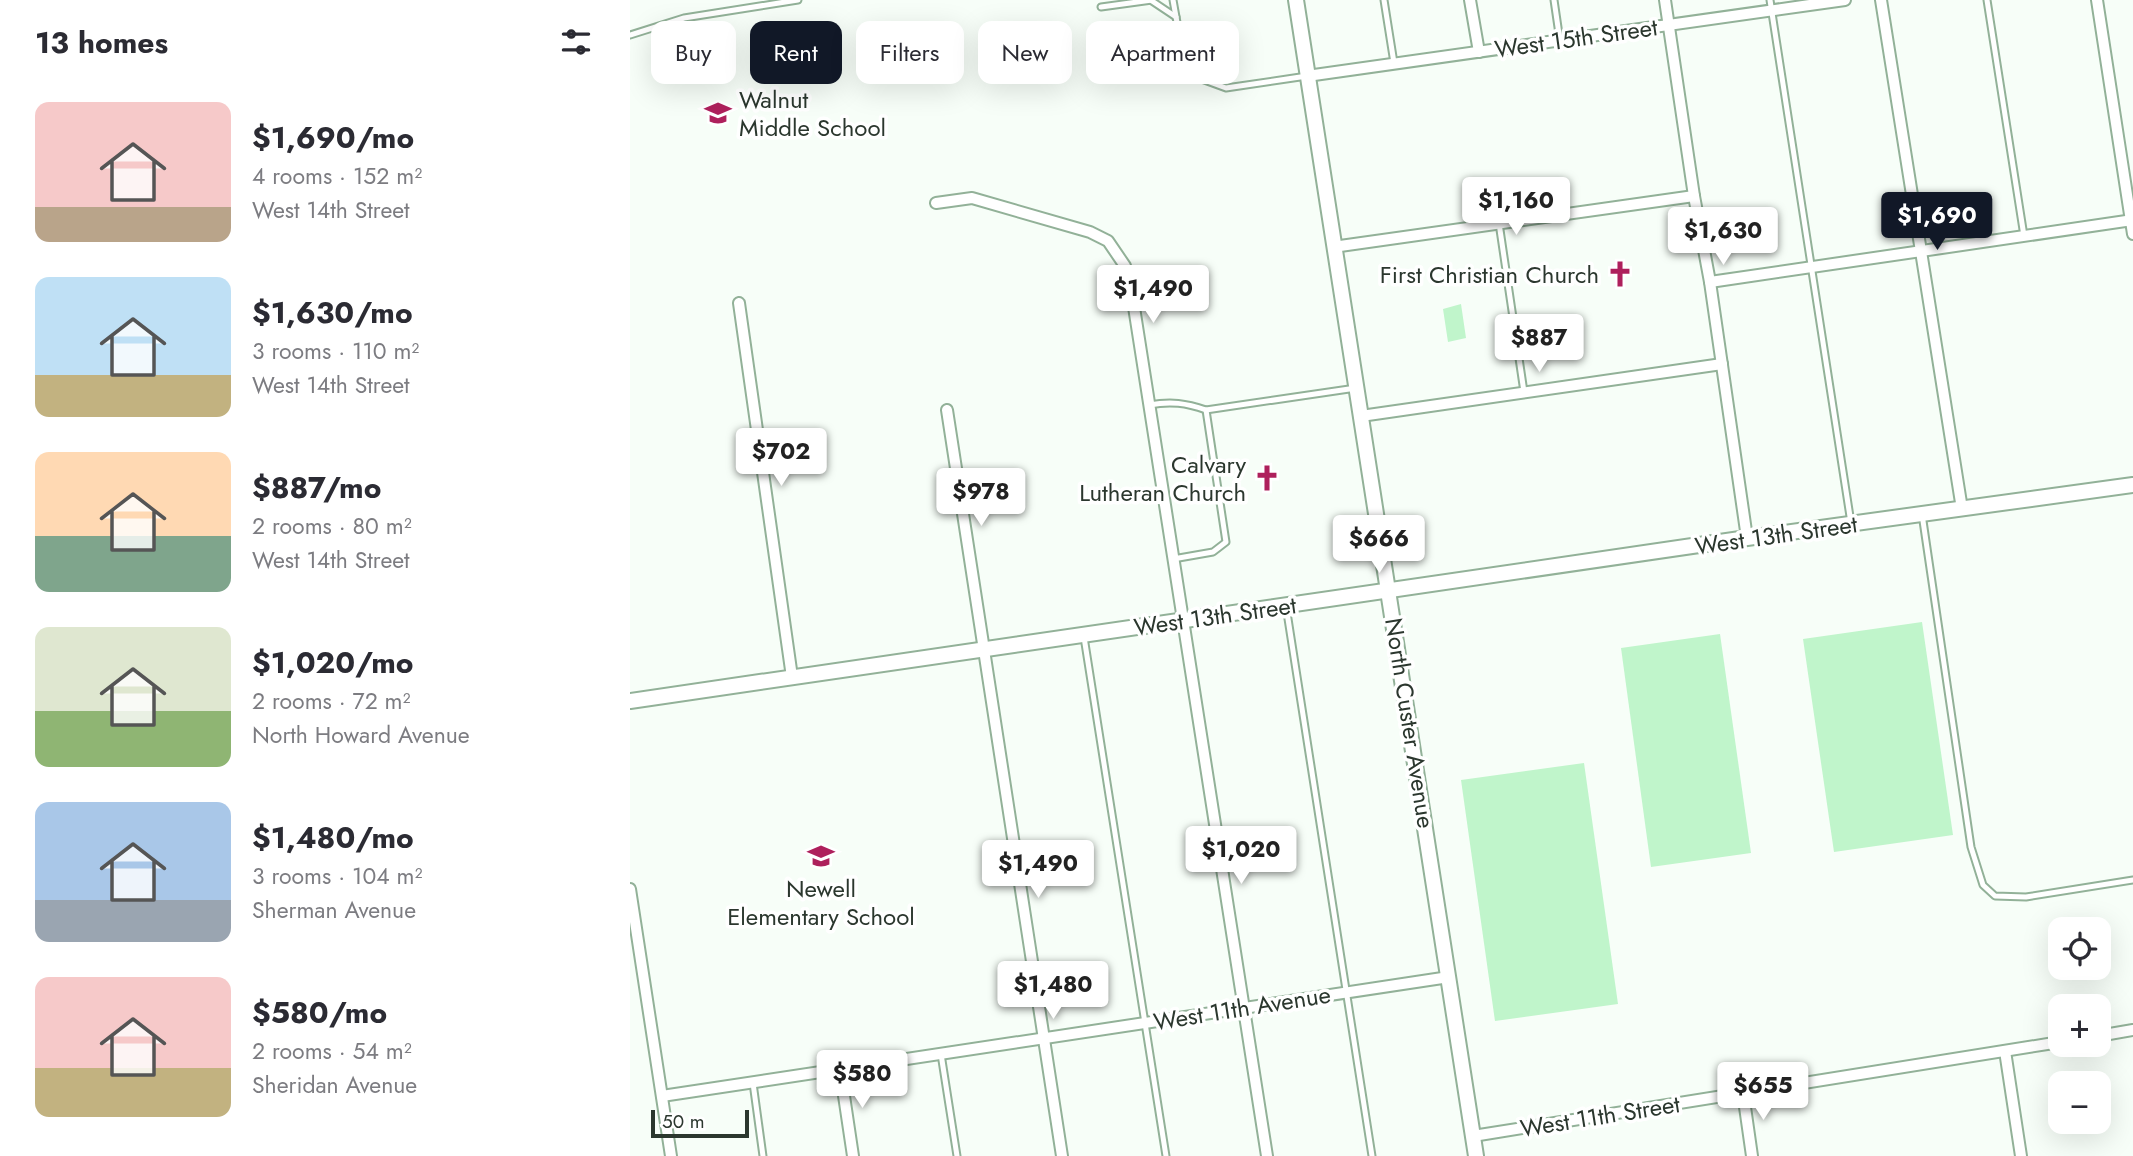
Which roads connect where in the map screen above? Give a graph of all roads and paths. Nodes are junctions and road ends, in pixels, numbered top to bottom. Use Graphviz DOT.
graph roads {
  1 [pos="798,0"];
  2 [pos="1152,0"];
  3 [pos="1173,0"];
  4 [pos="1296,0"];
  5 [pos="1384,0"];
  6 [pos="1470,0"];
  7 [pos="1554,0"];
  8 [pos="1665,0"];
  9 [pos="1845,0"];
  10 [pos="1881,0"];
  11 [pos="1987,0"];
  12 [pos="2097,0"];
  13 [pos="773,2"];
  14 [pos="1771,5"];
  15 [pos="1101,7"];
  16 [pos="1176,16"];
  17 [pos="1668,25"];
  18 [pos="630,35"];
  19 [pos="1560,41"];
  20 [pos="1479,52"];
  21 [pos="1394,65"];
  22 [pos="1307,76"];
  23 [pos="1694,195"];
  24 [pos="936,203"];
  25 [pos="2132,220"];
  26 [pos="1499,223"];
  27 [pos="2133,234"];
  28 [pos="2024,236"];
  29 [pos="1333,247"];
  30 [pos="1920,251"];
  31 [pos="1811,267"];
  32 [pos="1710,282"];
  33 [pos="739,303"];
  34 [pos="1722,364"];
  35 [pos="1356,388"];
  36 [pos="1524,392"];
  37 [pos="1149,405"];
  38 [pos="947,410"];
  39 [pos="1206,411"];
  40 [pos="1361,416"];
  41 [pos="2133,485"];
  42 [pos="1962,509"];
  43 [pos="1922,514"];
  44 [pos="1851,524"];
  45 [pos="1747,538"];
  46 [pos="1174,559"];
  47 [pos="1389,591"];
  48 [pos="1286,606"];
  49 [pos="1183,621"];
  50 [pos="1083,635"];
  51 [pos="984,650"];
  52 [pos="792,677"];
  53 [pos="630,701"];
  54 [pos="2133,880"];
  55 [pos="630,889"];
  56 [pos="1449,976"];
  57 [pos="1347,992"];
  58 [pos="1244,1008"];
  59 [pos="1146,1023"];
  60 [pos="2133,1031"];
  61 [pos="2111,1034"];
  62 [pos="1044,1038"];
  63 [pos="2048,1044"];
  64 [pos="2005,1051"];
  65 [pos="941,1054"];
  66 [pos="839,1069"];
  67 [pos="752,1083"];
  68 [pos="1743,1093"];
  69 [pos="662,1096"];
  70 [pos="1473,1136"];
  71 [pos="671,1156"];
  72 [pos="763,1156"];
  73 [pos="853,1156"];
  74 [pos="957,1156"];
  75 [pos="1062,1156"];
  76 [pos="1166,1156"];
  77 [pos="1267,1156"];
  78 [pos="1372,1156"];
  79 [pos="1476,1156"];
  80 [pos="1752,1156"];
  81 [pos="2021,1156"];
  1 -- 13 [label="lane"];
  2 -- 15 [label="lane"];
  2 -- 16 [label="lane"];
  3 -- 16 [label="lane"];
  4 -- 22 [label="main road, North Custer Avenue"];
  5 -- 21 [label="lane"];
  6 -- 20 [label="street"];
  7 -- 19 [label="lane"];
  8 -- 17 [label="street"];
  9 -- 14 [label="street, West 15th Street"];
  10 -- 30 [label="street"];
  11 -- 28 [label="lane"];
  12 -- 25 [label="street"];
  13 -- 18 [label="lane"];
  14 -- 17 [label="street, West 15th Street"];
  14 -- 31 [label="lane"];
  16 -- 22 [label="lane"];
  17 -- 19 [label="street, West 15th Street"];
  17 -- 23 [label="street"];
  19 -- 20 [label="street, West 15th Street"];
  20 -- 21 [label="street, West 15th Street"];
  21 -- 22 [label="street, West 15th Street"];
  22 -- 29 [label="main road, North Custer Avenue"];
  23 -- 26 [label="street"];
  23 -- 32 [label="street"];
  24 -- 37 [label="street"];
  25 -- 27 [label="street"];
  25 -- 28 [label="street"];
  26 -- 29 [label="street"];
  26 -- 36 [label="lane"];
  28 -- 30 [label="street"];
  29 -- 35 [label="main road, North Custer Avenue"];
  30 -- 31 [label="street"];
  30 -- 42 [label="street"];
  31 -- 32 [label="street"];
  31 -- 44 [label="lane"];
  32 -- 34 [label="street"];
  33 -- 52 [label="street"];
  34 -- 36 [label="street"];
  34 -- 45 [label="street"];
  35 -- 39 [label="lane"];
  35 -- 40 [label="main road, North Custer Avenue"];
  36 -- 40 [label="street"];
  37 -- 39 [label="lane"];
  37 -- 46 [label="street"];
  38 -- 51 [label="street"];
  39 -- 46 [label="lane"];
  40 -- 47 [label="main road, North Custer Avenue"];
  41 -- 42 [label="main road, West 13th Street"];
  42 -- 43 [label="main road, West 13th Street"];
  43 -- 44 [label="main road, West 13th Street"];
  43 -- 54 [label="lane"];
  44 -- 45 [label="main road, West 13th Street"];
  45 -- 47 [label="main road, West 13th Street"];
  46 -- 49 [label="street"];
  47 -- 48 [label="main road, West 13th Street"];
  47 -- 56 [label="main road, North Custer Avenue"];
  48 -- 49 [label="main road, West 13th Street"];
  48 -- 57 [label="lane"];
  49 -- 50 [label="main road, West 13th Street"];
  49 -- 58 [label="street"];
  50 -- 51 [label="main road, West 13th Street"];
  50 -- 59 [label="lane"];
  51 -- 52 [label="main road, West 13th Street"];
  51 -- 62 [label="street"];
  52 -- 53 [label="main road, West 13th Street"];
  55 -- 69 [label="street"];
  56 -- 57 [label="street, West 11th Avenue"];
  56 -- 70 [label="main road, North Custer Avenue"];
  57 -- 58 [label="street, West 11th Avenue"];
  57 -- 78 [label="lane"];
  58 -- 59 [label="street, West 11th Avenue"];
  58 -- 77 [label="street"];
  59 -- 62 [label="street, West 11th Avenue"];
  59 -- 76 [label="lane"];
  60 -- 61 [label="street"];
  62 -- 65 [label="street, West 11th Avenue"];
  62 -- 75 [label="street"];
  63 -- 64 [label="street, West 11th Street"];
  64 -- 68 [label="street, West 11th Street"];
  64 -- 81 [label="street"];
  65 -- 66 [label="street, West 11th Avenue"];
  65 -- 74 [label="lane"];
  66 -- 67 [label="street, West 11th Avenue"];
  66 -- 73 [label="street"];
  67 -- 69 [label="street, West 11th Avenue"];
  67 -- 72 [label="lane"];
  68 -- 70 [label="street, West 11th Street"];
  68 -- 80 [label="street"];
  69 -- 71 [label="street"];
  70 -- 79 [label="main road, North Custer Avenue"];
}
